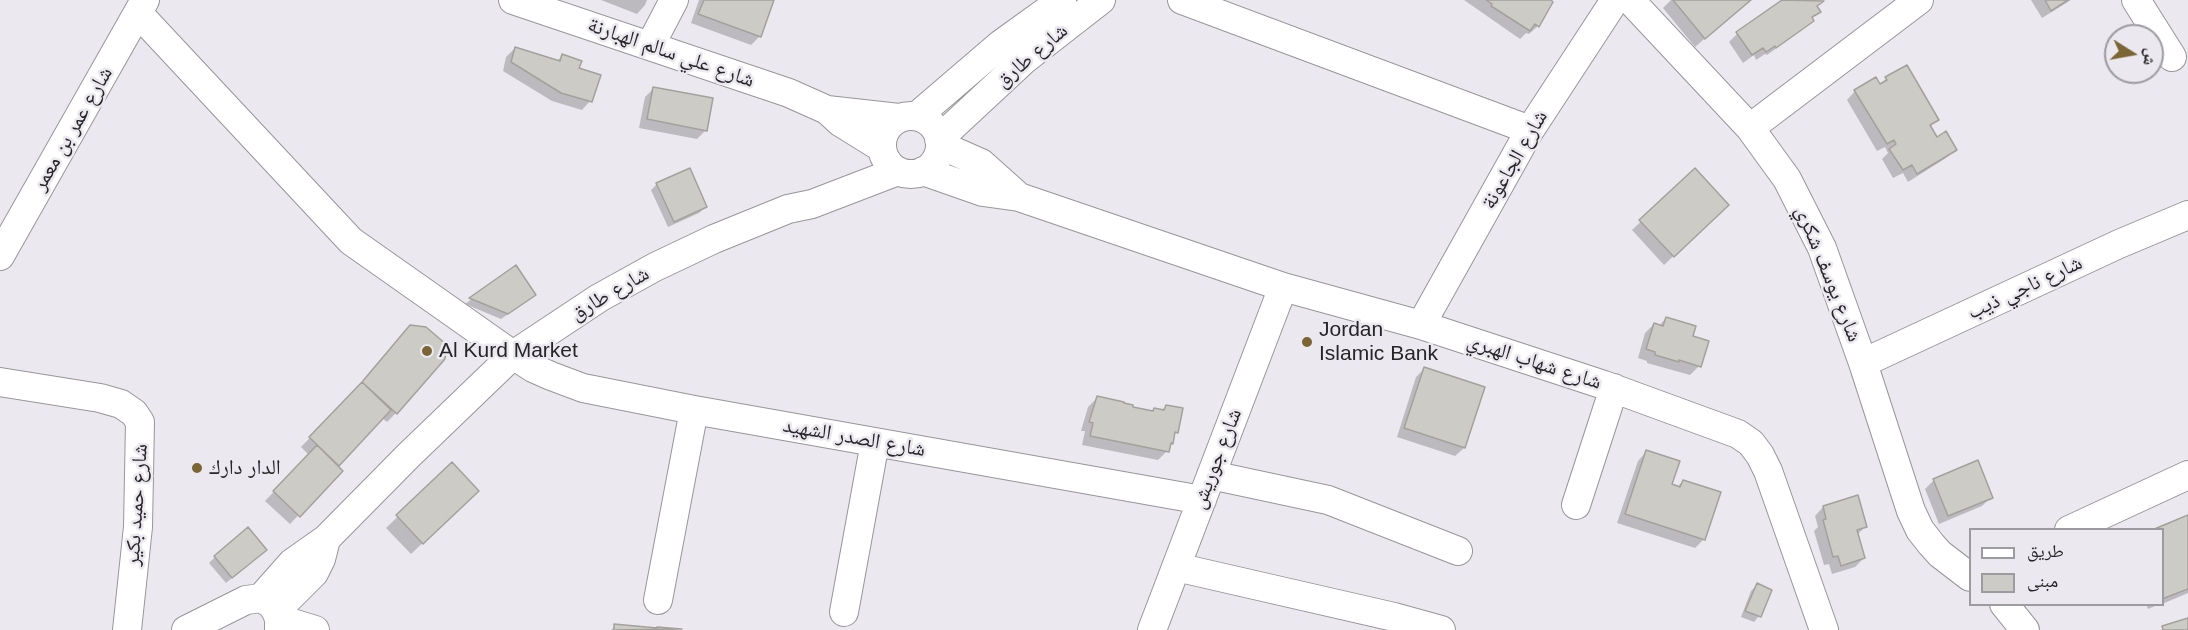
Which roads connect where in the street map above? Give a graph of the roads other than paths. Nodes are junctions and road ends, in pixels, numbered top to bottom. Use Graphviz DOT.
graph roads {
  1 [pos="513,0"];
  2 [pos="674,0"];
  3 [pos="1062,0"];
  4 [pos="1101,0"];
  5 [pos="1182,0"];
  6 [pos="1616,0"];
  7 [pos="1630,0"];
  8 [pos="1919,0"];
  9 [pos="2136,0"];
  10 [pos="142,7"];
  11 [pos="650,46"];
  12 [pos="2172,57"];
  13 [pos="827,110"];
  14 [pos="908,117"];
  15 [pos="1750,128"];
  16 [pos="1530,130"];
  17 [pos="939,142"];
  18 [pos="897,161"];
  19 [pos="1018,197"];
  20 [pos="2188,216"];
  21 [pos="0,256"];
  22 [pos="1283,287"];
  23 [pos="1421,325"];
  24 [pos="513,355"];
  25 [pos="1863,363"];
  26 [pos="0,382"];
  27 [pos="1614,388"];
  28 [pos="694,410"];
  29 [pos="874,442"];
  30 [pos="2188,475"];
  31 [pos="1206,488"];
  32 [pos="1576,505"];
  33 [pos="2073,528"];
  34 [pos="1458,551"];
  35 [pos="1176,567"];
  36 [pos="1969,575"];
  37 [pos="658,600"];
  38 [pos="2006,606"];
  39 [pos="844,612"];
  40 [pos="274,615"];
  41 [pos="1820,626"];
  42 [pos="127,630"];
  43 [pos="186,630"];
  44 [pos="315,630"];
  45 [pos="1152,630"];
  46 [pos="1441,630"];
  47 [pos="2025,630"];
  1 -- 11 [label="street, شارع علي سالم الهبارنة"];
  2 -- 11 [label="street"];
  3 -- 14 [label="street, شارع طارق"];
  4 -- 17 [label="street, شارع طارق"];
  5 -- 16 [label="street"];
  6 -- 16 [label="street, شارع الجاعونة"];
  7 -- 15 [label="street, شارع يوسف شكري"];
  8 -- 15 [label="street"];
  9 -- 12 [label="street"];
  10 -- 21 [label="street, شارع عمر بن معمر"];
  10 -- 24 [label="street, شارع الصدر الشهيد"];
  11 -- 13 [label="street, شارع علي سالم الهبارنة"];
  13 -- 14 [label="street, شارع علي سالم الهبارنة"];
  13 -- 18 [label="street, شارع علي سالم الهبارنة"];
  14 -- 17 [label="street"];
  14 -- 18 [label="street"];
  15 -- 25 [label="street, شارع يوسف شكري"];
  16 -- 23 [label="street, شارع الجاعونة"];
  17 -- 18 [label="street"];
  17 -- 19 [label="street, شارع شهاب الهبري"];
  18 -- 19 [label="street, شارع شهاب الهبري"];
  18 -- 24 [label="street, شارع طارق"];
  19 -- 22 [label="street, شارع شهاب الهبري"];
  20 -- 25 [label="street, شارع ناجي ذيب"];
  22 -- 23 [label="street, شارع شهاب الهبري"];
  22 -- 31 [label="street, شارع جوريش"];
  23 -- 27 [label="street, شارع شهاب الهبري"];
  24 -- 28 [label="street, شارع الصدر الشهيد"];
  24 -- 40 [label="street, شارع طارق"];
  25 -- 36 [label="street, شارع يوسف شكري"];
  26 -- 42 [label="street, شارع حميد بكير"];
  27 -- 32 [label="street"];
  27 -- 41 [label="street, شارع شهاب الهبري"];
  28 -- 29 [label="street, شارع الصدر الشهيد"];
  28 -- 37 [label="street"];
  29 -- 31 [label="street, شارع الصدر الشهيد"];
  29 -- 39 [label="street"];
  30 -- 33 [label="street"];
  31 -- 34 [label="street, شارع الصدر الشهيد"];
  31 -- 35 [label="street, شارع جوريش"];
  35 -- 45 [label="street, شارع جوريش"];
  35 -- 46 [label="street"];
  38 -- 47 [label="street"];
  40 -- 43 [label="street, شارع طارق"];
  40 -- 44 [label="street"];
}
